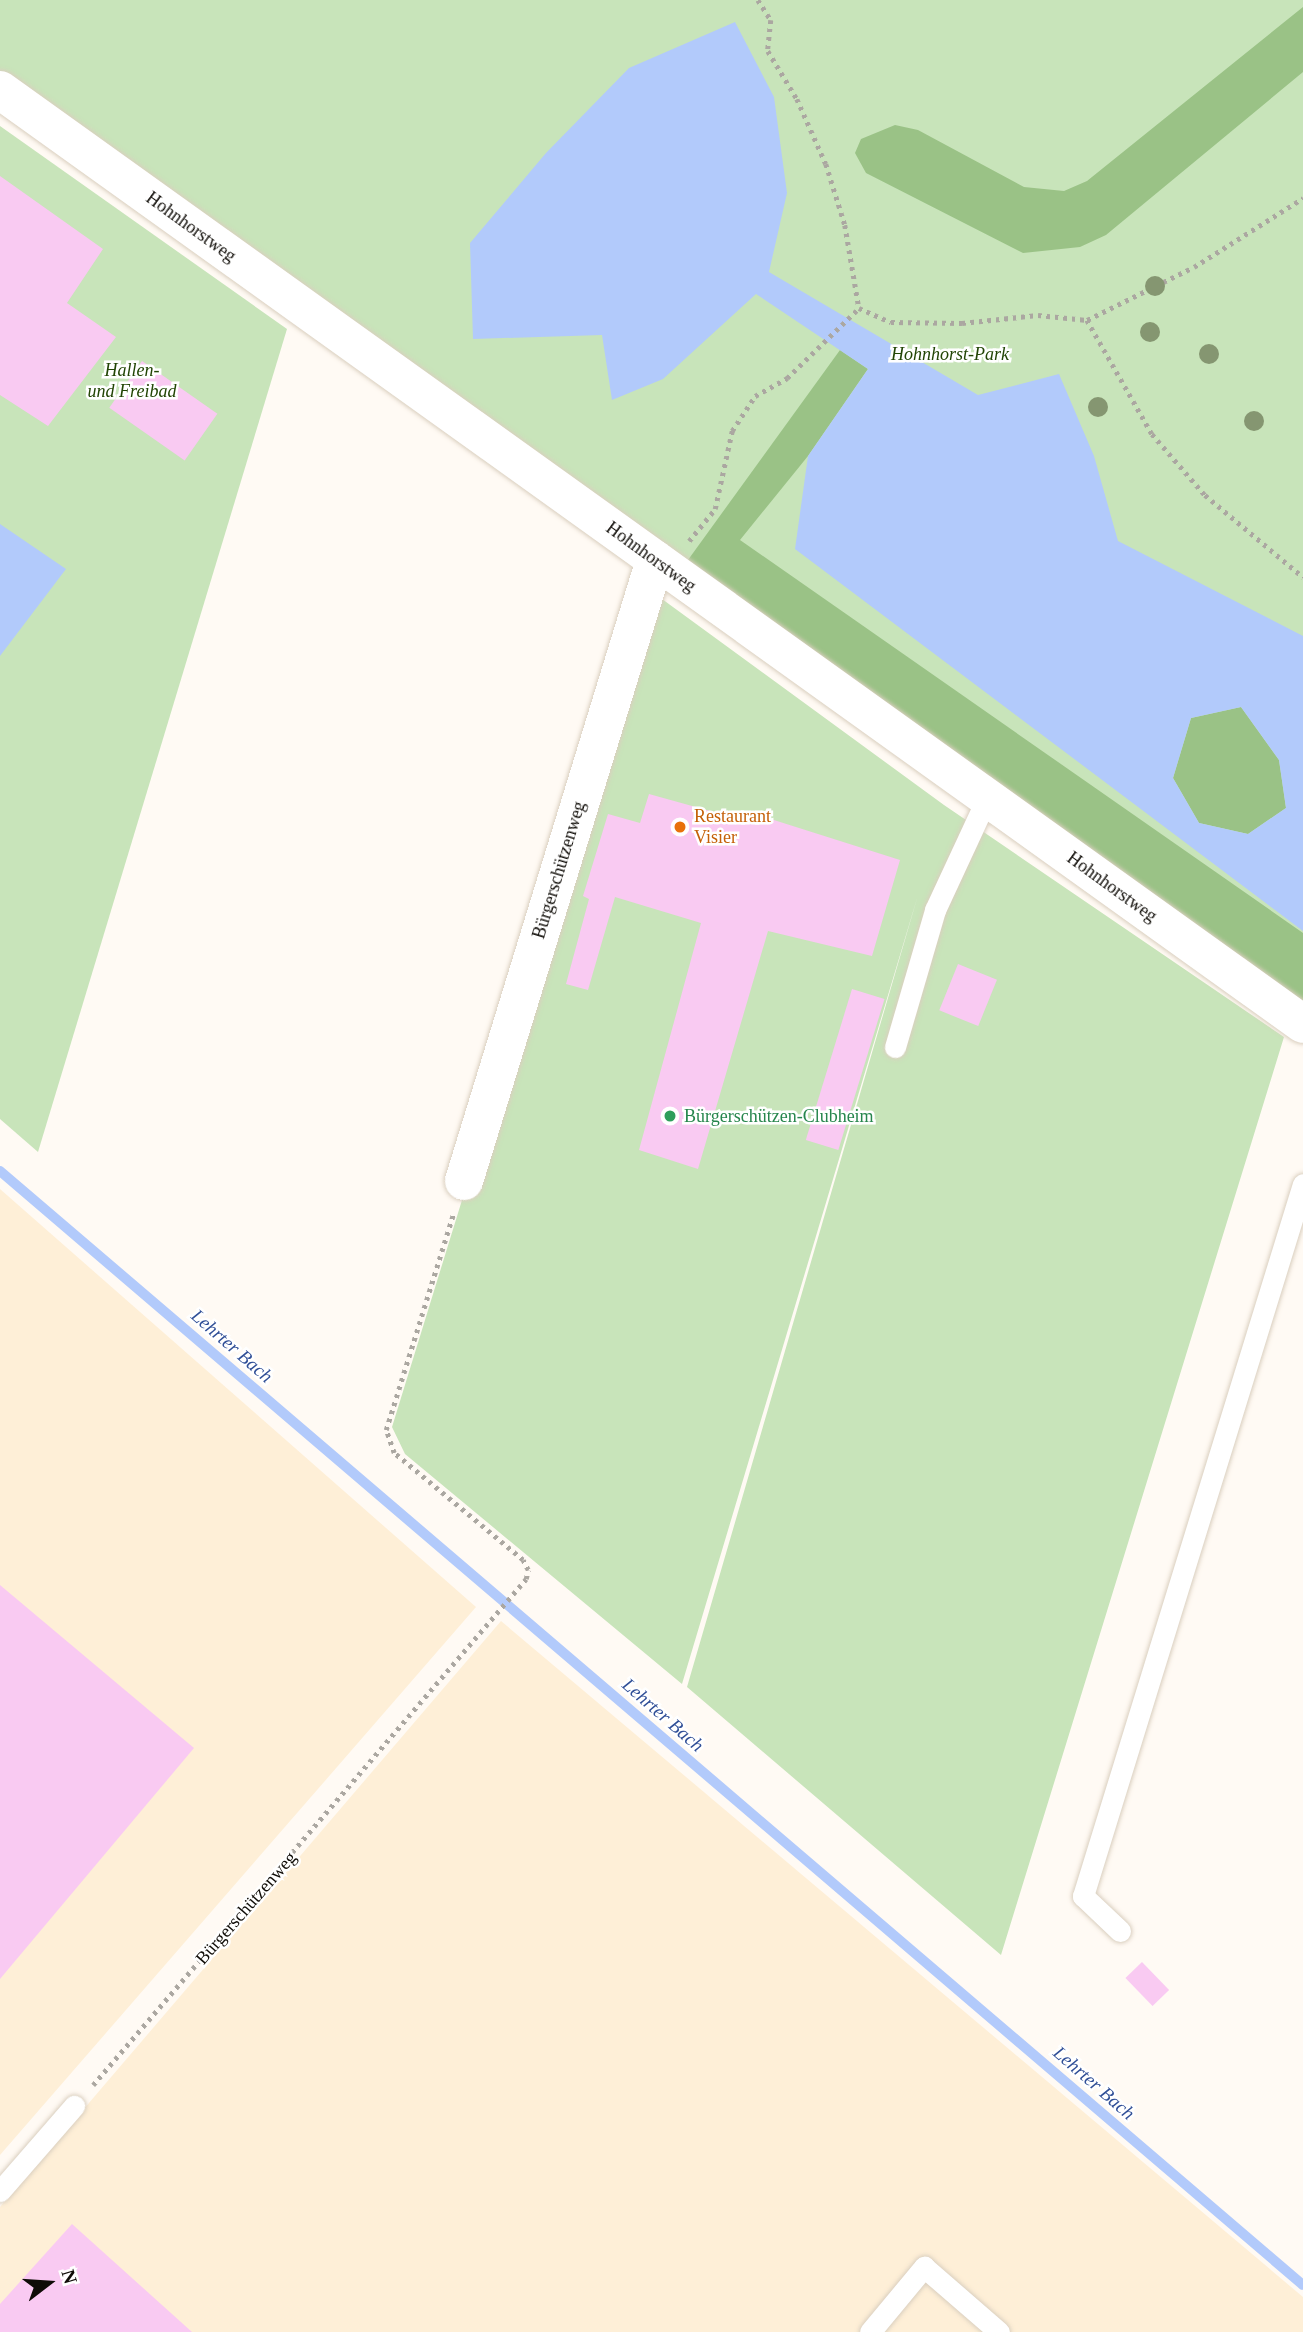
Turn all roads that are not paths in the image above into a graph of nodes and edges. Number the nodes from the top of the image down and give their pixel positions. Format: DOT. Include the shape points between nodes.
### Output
graph roads {
  1 [pos="0,90"];
  2 [pos="661,564"];
  3 [pos="988,798"];
  4 [pos="1303,1024"];
  5 [pos="895,1047"];
  6 [pos="464,1181"];
  7 [pos="1303,1184"];
  8 [pos="1120,1931"];
  9 [pos="75,2106"];
  10 [pos="0,2191"];
  11 [pos="870,2332"];
  12 [pos="999,2332"];
  1 -- 2 [label="street, Hohnhorstweg"];
  2 -- 3 [label="street, Hohnhorstweg"];
  2 -- 6 [label="street, Bürgerschützenweg"];
  3 -- 4 [label="street, Hohnhorstweg"];
  3 -- 5 [label="lane" via="936,910"];
  7 -- 8 [label="lane" via="1083,1896"];
  9 -- 10 [label="lane"];
  11 -- 12 [label="lane" via="924,2267"];
}
